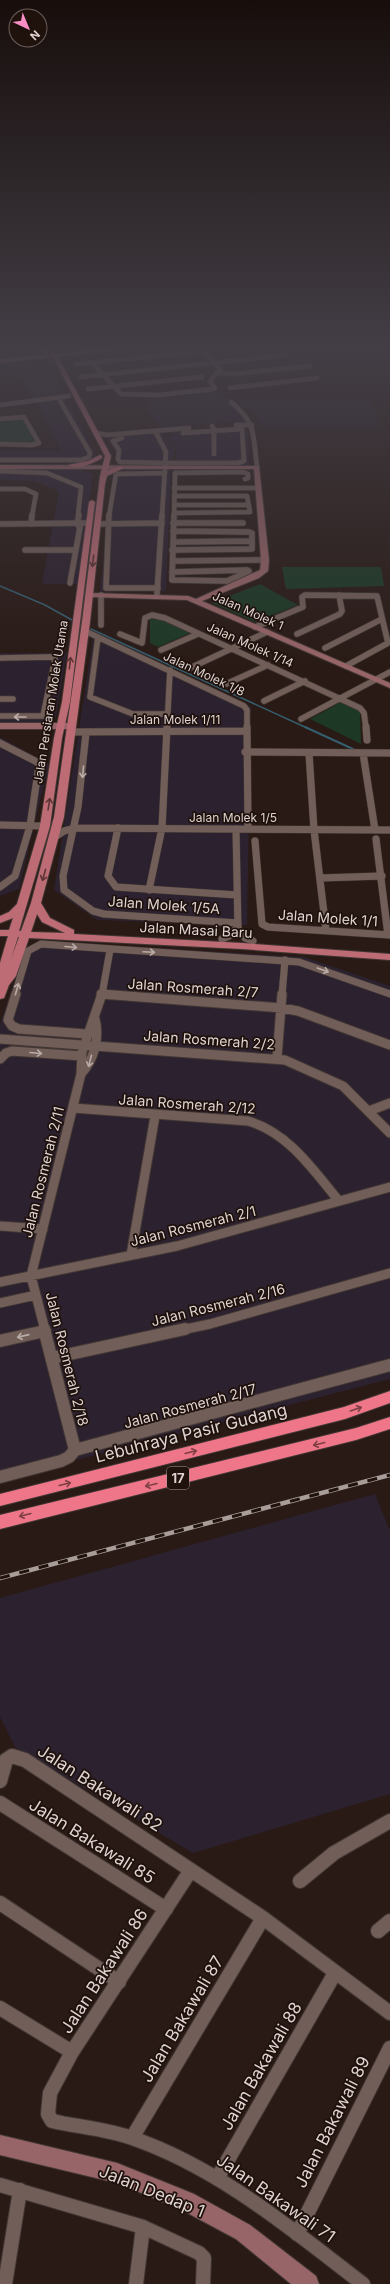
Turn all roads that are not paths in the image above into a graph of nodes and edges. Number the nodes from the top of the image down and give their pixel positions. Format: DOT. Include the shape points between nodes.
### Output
graph roads {
  1 [pos="90,454"];
  2 [pos="100,454"];
  3 [pos="106,454"];
  4 [pos="119,454"];
  5 [pos="166,454"];
  6 [pos="243,454"];
  7 [pos="256,454"];
  8 [pos="0,460"];
  9 [pos="103,464"];
  10 [pos="205,465"];
  11 [pos="0,466"];
  12 [pos="79,467"];
  13 [pos="120,467"];
  14 [pos="165,467"];
  15 [pos="257,467"];
  16 [pos="0,471"];
  17 [pos="101,476"];
  18 [pos="245,479"];
  19 [pos="174,488"];
  20 [pos="257,488"];
  21 [pos="0,489"];
  22 [pos="174,496"];
  23 [pos="174,505"];
  24 [pos="249,505"];
  25 [pos="174,513"];
  26 [pos="98,523"];
  27 [pos="108,523"];
  28 [pos="162,523"];
  29 [pos="173,523"];
  30 [pos="243,523"];
  31 [pos="0,524"];
  32 [pos="31,524"];
  33 [pos="78,524"];
  34 [pos="89,524"];
  35 [pos="173,531"];
  36 [pos="252,541"];
  37 [pos="173,542"];
  38 [pos="25,550"];
  39 [pos="76,550"];
  40 [pos="172,550"];
  41 [pos="265,560"];
  42 [pos="173,561"];
  43 [pos="172,572"];
  44 [pos="70,583"];
  45 [pos="158,592"];
  46 [pos="89,595"];
  47 [pos="101,595"];
  48 [pos="339,595"];
  49 [pos="197,601"];
  50 [pos="382,619"];
  51 [pos="101,625"];
  52 [pos="255,627"];
  53 [pos="85,631"];
  54 [pos="267,632"];
  55 [pos="120,634"];
  56 [pos="198,634"];
  57 [pos="297,634"];
  58 [pos="98,637"];
  59 [pos="232,648"];
  60 [pos="324,648"];
  61 [pos="161,650"];
  62 [pos="0,658"];
  63 [pos="268,665"];
  64 [pos="346,666"];
  65 [pos="188,668"];
  66 [pos="170,670"];
  67 [pos="390,672"];
  68 [pos="376,680"];
  69 [pos="305,681"];
  70 [pos="226,684"];
  71 [pos="390,686"];
  72 [pos="341,698"];
  73 [pos="0,699"];
  74 [pos="13,699"];
  75 [pos="264,701"];
  76 [pos="166,714"];
  77 [pos="0,716"];
  78 [pos="301,719"];
  79 [pos="0,726"];
  80 [pos="60,729"];
  81 [pos="71,729"];
  82 [pos="166,730"];
  83 [pos="0,731"];
  84 [pos="106,731"];
  85 [pos="245,731"];
  86 [pos="86,733"];
  87 [pos="366,740"];
  88 [pos="0,743"];
  89 [pos="245,752"];
  90 [pos="309,753"];
  91 [pos="364,753"];
  92 [pos="390,753"];
  93 [pos="59,817"];
  94 [pos="0,825"];
  95 [pos="30,826"];
  96 [pos="45,826"];
  97 [pos="75,828"];
  98 [pos="118,828"];
  99 [pos="162,828"];
  100 [pos="236,829"];
  101 [pos="248,829"];
  102 [pos="314,830"];
  103 [pos="375,830"];
  104 [pos="390,830"];
  105 [pos="55,837"];
  106 [pos="376,839"];
  107 [pos="255,841"];
  108 [pos="382,876"];
  109 [pos="320,878"];
  110 [pos="0,887"];
  111 [pos="149,890"];
  112 [pos="237,895"];
  113 [pos="24,903"];
  114 [pos="36,903"];
  115 [pos="0,920"];
  116 [pos="238,925"];
  117 [pos="0,928"];
  118 [pos="326,930"];
  119 [pos="20,932"];
  120 [pos="70,932"];
  121 [pos="0,933"];
  122 [pos="389,935"];
  123 [pos="52,936"];
  124 [pos="0,938"];
  125 [pos="222,939"];
  126 [pos="253,941"];
  127 [pos="14,950"];
  128 [pos="110,950"];
  129 [pos="390,950"];
  130 [pos="329,952"];
  131 [pos="390,957"];
  132 [pos="286,960"];
  133 [pos="390,964"];
  134 [pos="101,994"];
  135 [pos="390,994"];
  136 [pos="0,996"];
  137 [pos="282,1008"];
  138 [pos="95,1019"];
  139 [pos="87,1034"];
  140 [pos="0,1039"];
  141 [pos="90,1045"];
  142 [pos="390,1045"];
  143 [pos="82,1056"];
  144 [pos="276,1058"];
  145 [pos="0,1059"];
  146 [pos="82,1074"];
  147 [pos="390,1103"];
  148 [pos="73,1108"];
  149 [pos="369,1111"];
  150 [pos="155,1116"];
  151 [pos="390,1133"];
  152 [pos="390,1187"];
  153 [pos="339,1201"];
  154 [pos="0,1226"];
  155 [pos="43,1229"];
  156 [pos="131,1255"];
  157 [pos="390,1274"];
  158 [pos="31,1276"];
  159 [pos="0,1282"];
  160 [pos="36,1295"];
  161 [pos="0,1303"];
  162 [pos="45,1331"];
  163 [pos="0,1341"];
  164 [pos="52,1358"];
  165 [pos="390,1365"];
  166 [pos="390,1397"];
  167 [pos="390,1423"];
  168 [pos="75,1450"];
  169 [pos="0,1477"];
  170 [pos="0,1500"];
  171 [pos="0,1522"];
  172 [pos="0,1781"];
  173 [pos="0,1803"];
  174 [pos="390,1821"];
  175 [pos="191,1870"];
  176 [pos="300,1881"];
  177 [pos="0,1902"];
  178 [pos="166,1909"];
  179 [pos="263,1918"];
  180 [pos="390,1921"];
  181 [pos="378,1930"];
  182 [pos="335,1973"];
  183 [pos="119,1982"];
  184 [pos="0,2008"];
  185 [pos="390,2013"];
  186 [pos="390,2048"];
  187 [pos="72,2052"];
  188 [pos="50,2093"];
  189 [pos="132,2138"];
  190 [pos="0,2144"];
  191 [pos="218,2177"];
  192 [pos="0,2185"];
  193 [pos="20,2190"];
  194 [pos="143,2227"];
  195 [pos="297,2234"];
  196 [pos="5,2284"];
  197 [pos="136,2284"];
  198 [pos="203,2284"];
  199 [pos="308,2284"];
  200 [pos="363,2284"];
  1 -- 8 [label="street" via="89,457 81,460"];
  2 -- 9 [label="main road"];
  3 -- 9 [label="main road"];
  4 -- 14 [label="street" via="120,462"];
  5 -- 14 [label="street"];
  6 -- 7 [label="street"];
  6 -- 10 [label="street" via="244,461 240,463"];
  7 -- 15 [label="street"];
  9 -- 11 [label="street"];
  9 -- 12 [label="street"];
  9 -- 13 [label="street"];
  9 -- 17 [label="main road"];
  10 -- 14 [label="street"];
  10 -- 15 [label="street"];
  11 -- 12 [label="street"];
  12 -- 17 [label="main road" via="90,469"];
  13 -- 14 [label="street"];
  13 -- 17 [label="main road"];
  14 -- 27 [label="street" via="116,473"];
  14 -- 28 [label="street"];
  15 -- 20 [label="street"];
  16 -- 33 [label="street" via="42,472 81,487"];
  17 -- 26 [label="main road, Jalan Persiaran Molek Utama"];
  17 -- 34 [label="main road, Jalan Persiaran Molek Utama"];
  18 -- 19 [label="street" via="248,478 248,474 243,472 175,473"];
  19 -- 20 [label="street"];
  19 -- 22 [label="street"];
  20 -- 41 [label="street"];
  21 -- 32 [label="street" via="25,489 36,494"];
  22 -- 23 [label="street"];
  22 -- 24 [label="street" via="247,496"];
  23 -- 24 [label="street"];
  23 -- 25 [label="street"];
  24 -- 25 [label="street" via="248,513"];
  25 -- 29 [label="street"];
  26 -- 27 [label="main road"];
  26 -- 34 [label="main road"];
  26 -- 46 [label="main road, Jalan Persiaran Molek Utama, one-way"];
  27 -- 28 [label="street"];
  27 -- 45 [label="street" via="105,587"];
  28 -- 45 [label="street"];
  29 -- 30 [label="street"];
  29 -- 35 [label="street"];
  31 -- 32 [label="street"];
  32 -- 33 [label="street"];
  33 -- 34 [label="main road"];
  33 -- 39 [label="street" via="80,527"];
  80 -- 34 [label="main road, Jalan Persiaran Molek Utama, one-way" via="66,702"];
  35 -- 36 [label="street" via="249,532 252,533"];
  35 -- 37 [label="street"];
  36 -- 37 [label="street"];
  36 -- 40 [label="street" via="250,551"];
  37 -- 40 [label="street"];
  38 -- 39 [label="street"];
  39 -- 44 [label="street"];
  40 -- 42 [label="street"];
  41 -- 42 [label="street"];
  41 -- 49 [label="street" via="261,573"];
  42 -- 43 [label="street"];
  43 -- 43 [label="street" via="249,571 226,581 175,581 172,580"];
  45 -- 47 [label="street, Jalan Molek 1"];
  45 -- 49 [label="street, Jalan Molek 1"];
  46 -- 47 [label="street, Jalan Molek 1"];
  46 -- 53 [label="main road, Jalan Persiaran Molek Utama"];
  47 -- 51 [label="street"];
  48 -- 50 [label="street" via="378,596"];
  48 -- 52 [label="street" via="305,595 302,597 303,607"];
  48 -- 57 [label="street" via="342,611 340,614"];
  49 -- 52 [label="street, Jalan Molek 1"];
  50 -- 60 [label="street"];
  50 -- 64 [label="street" via="387,645"];
  52 -- 54 [label="street, Jalan Molek 1"];
  53 -- 58 [label="street, Jalan Molek 1/8"];
  53 -- 81 [label="main road, Jalan Persiaran Molek Utama"];
  54 -- 59 [label="street"];
  54 -- 64 [label="street, Jalan Molek 1"];
  55 -- 56 [label="street, Jalan Molek 1/14" via="142,643 145,618 155,616 165,618"];
  56 -- 59 [label="street, Jalan Molek 1/14"];
  56 -- 61 [label="street"];
  58 -- 66 [label="street, Jalan Molek 1/8"];
  58 -- 76 [label="street" via="90,697 133,714"];
  59 -- 63 [label="street, Jalan Molek 1/14"];
  59 -- 65 [label="street"];
  62 -- 77 [label="street, one-way" via="55,659 43,716"];
  63 -- 69 [label="street, Jalan Molek 1/14"];
  63 -- 70 [label="street"];
  64 -- 68 [label="street, Jalan Molek 1"];
  66 -- 76 [label="street"];
  66 -- 85 [label="street, Jalan Molek 1/8" via="244,706 247,710"];
  67 -- 68 [label="street"];
  68 -- 71 [label="street, Jalan Molek 1"];
  68 -- 72 [label="street"];
  69 -- 72 [label="street, Jalan Molek 1/14"];
  69 -- 75 [label="street"];
  72 -- 78 [label="street"];
  72 -- 87 [label="street, Jalan Molek 1/14" via="362,710"];
  73 -- 74 [label="street"];
  76 -- 82 [label="street"];
  79 -- 80 [label="street"];
  80 -- 81 [label="street"];
  80 -- 83 [label="street"];
  96 -- 80 [label="main road, Jalan Persiaran Molek Utama, one-way"];
  81 -- 84 [label="street, Jalan Molek 1/11"];
  81 -- 86 [label="street, Jalan Molek 1/11"];
  81 -- 93 [label="main road, Jalan Persiaran Molek Utama"];
  82 -- 84 [label="street, Jalan Molek 1/11"];
  82 -- 85 [label="street, Jalan Molek 1/11"];
  82 -- 99 [label="street"];
  84 -- 86 [label="street, Jalan Molek 1/11"];
  85 -- 89 [label="street, Jalan Molek 1/8"];
  86 -- 97 [label="street, one-way"];
  88 -- 95 [label="street" via="38,764"];
  89 -- 90 [label="street"];
  89 -- 101 [label="street, Jalan Molek 1/8"];
  90 -- 91 [label="street"];
  90 -- 102 [label="street"];
  91 -- 92 [label="street"];
  91 -- 103 [label="street"];
  93 -- 97 [label="street" via="64,823"];
  93 -- 105 [label="main road, Jalan Persiaran Molek Utama"];
  94 -- 95 [label="street"];
  95 -- 96 [label="street"];
  95 -- 110 [label="street" via="15,876"];
  96 -- 113 [label="main road, Jalan Persiaran Molek Utama"];
  97 -- 98 [label="street, Jalan Molek 1/5"];
  97 -- 105 [label="street, Jalan Molek 1/5"];
  97 -- 116 [label="street, Jalan Molek 1/5A" via="62,887 66,893 93,911 116,916"];
  98 -- 99 [label="street, Jalan Molek 1/5"];
  98 -- 111 [label="street" via="108,870 111,884 116,887"];
  99 -- 100 [label="street, Jalan Molek 1/5"];
  99 -- 111 [label="street"];
  100 -- 101 [label="street, Jalan Molek 1/5"];
  100 -- 112 [label="street"];
  101 -- 102 [label="street, Jalan Molek 1/5"];
  102 -- 103 [label="street, Jalan Molek 1/5"];
  102 -- 109 [label="street"];
  103 -- 104 [label="street, Jalan Molek 1/5"];
  105 -- 114 [label="main road, Jalan Persiaran Molek Utama, one-way"];
  106 -- 108 [label="street"];
  107 -- 118 [label="street, Jalan Molek 1/1" via="262,924"];
  108 -- 109 [label="street"];
  108 -- 122 [label="street"];
  109 -- 118 [label="street"];
  111 -- 112 [label="street"];
  112 -- 116 [label="street"];
  113 -- 115 [label="main road" via="13,914"];
  113 -- 119 [label="main road, Jalan Persiaran Molek Utama"];
  114 -- 119 [label="main road, Jalan Persiaran Molek Utama"];
  114 -- 120 [label="main road" via="46,920"];
  116 -- 125 [label="street" via="229,936"];
  116 -- 126 [label="street" via="241,934"];
  117 -- 119 [label="main road, Jalan Masai Baru"];
  118 -- 122 [label="street, Jalan Molek 1/1"];
  119 -- 120 [label="main road, Jalan Masai Baru"];
  119 -- 121 [label="main road, Jalan Masai Baru"];
  119 -- 123 [label="main road, Jalan Masai Baru"];
  119 -- 127 [label="main road"];
  120 -- 125 [label="main road, Jalan Masai Baru"];
  123 -- 127 [label="main road" via="31,940"];
  123 -- 130 [label="main road, Jalan Masai Baru"];
  124 -- 127 [label="main road"];
  125 -- 126 [label="main road, Jalan Masai Baru"];
  126 -- 129 [label="main road, Jalan Masai Baru"];
  127 -- 136 [label="main road" via="11,976 4,984"];
  128 -- 132 [label="street, one-way"];
  128 -- 134 [label="street"];
  139 -- 128 [label="street, one-way" via="20,1029 12,1026 8,1020 28,951 33,946 42,944"];
  130 -- 131 [label="main road, Jalan Masai Baru"];
  130 -- 133 [label="main road"];
  132 -- 135 [label="street, one-way" via="299,962"];
  132 -- 137 [label="street"];
  134 -- 137 [label="street, Jalan Rosmerah 2/7"];
  134 -- 138 [label="street"];
  137 -- 142 [label="street, Jalan Rosmerah 2/7"];
  137 -- 144 [label="street"];
  138 -- 139 [label="street"];
  138 -- 141 [label="street" via="98,1028"];
  139 -- 141 [label="street"];
  140 -- 141 [label="street, Jalan Rosmerah 2/2"];
  141 -- 143 [label="street, Jalan Rosmerah 2/11"];
  141 -- 144 [label="street, Jalan Rosmerah 2/2"];
  141 -- 146 [label="street, Jalan Rosmerah 2/11, one-way" via="88,1068"];
  145 -- 143 [label="street, one-way" via="12,1051"];
  143 -- 146 [label="street, Jalan Rosmerah 2/11"];
  144 -- 149 [label="street, Jalan Rosmerah 2/2" via="295,1063 343,1086"];
  146 -- 148 [label="street, Jalan Rosmerah 2/11"];
  147 -- 149 [label="street"];
  148 -- 150 [label="street, Jalan Rosmerah 2/12"];
  148 -- 155 [label="street, Jalan Rosmerah 2/11"];
  149 -- 151 [label="street, Jalan Rosmerah 2/2"];
  150 -- 153 [label="street, Jalan Rosmerah 2/12" via="248,1121 264,1125 285,1141"];
  150 -- 156 [label="street"];
  152 -- 153 [label="street, Jalan Rosmerah 2/1"];
  153 -- 156 [label="street, Jalan Rosmerah 2/1" via="268,1222"];
  154 -- 155 [label="street"];
  155 -- 158 [label="street, Jalan Rosmerah 2/11"];
  156 -- 158 [label="street, Jalan Rosmerah 2/1"];
  157 -- 164 [label="street, Jalan Rosmerah 2/16" via="210,1324"];
  158 -- 159 [label="street, Jalan Rosmerah 2/1"];
  158 -- 160 [label="street, Jalan Rosmerah 2/18"];
  160 -- 161 [label="street"];
  160 -- 162 [label="street, Jalan Rosmerah 2/18"];
  162 -- 163 [label="street, one-way"];
  162 -- 164 [label="street, Jalan Rosmerah 2/18"];
  164 -- 168 [label="street, Jalan Rosmerah 2/18"];
  165 -- 168 [label="street, Jalan Rosmerah 2/17"];
  170 -- 166 [label="highway, Lebuhraya Pasir Gudang / 17, one-way" via="345,1413"];
  167 -- 171 [label="highway, 17, one-way" via="356,1434"];
  168 -- 169 [label="street, Jalan Rosmerah 2/17" via="61,1461"];
  172 -- 175 [label="street, Jalan Bakawali 82" via="6,1760 17,1756"];
  173 -- 178 [label="street, Jalan Bakawali 85"];
  174 -- 176 [label="street" via="334,1852"];
  175 -- 178 [label="street, Jalan Bakawali 86"];
  175 -- 179 [label="street"];
  177 -- 183 [label="street"];
  178 -- 183 [label="street, Jalan Bakawali 86"];
  179 -- 182 [label="street"];
  179 -- 189 [label="street, Jalan Bakawali 87"];
  180 -- 181 [label="street"];
  182 -- 185 [label="street"];
  182 -- 191 [label="street, Jalan Bakawali 88"];
  183 -- 187 [label="street, Jalan Bakawali 86"];
  184 -- 187 [label="street"];
  186 -- 195 [label="street, Jalan Bakawali 89"];
  187 -- 188 [label="street, Jalan Bakawali 86"];
  188 -- 189 [label="street, Jalan Bakawali 71" via="48,2114 52,2121"];
  189 -- 191 [label="street, Jalan Bakawali 71"];
  190 -- 199 [label="street, Jalan Dedap 1" via="117,2173 187,2201 243,2232"];
  191 -- 195 [label="street, Jalan Bakawali 71"];
  192 -- 193 [label="street"];
  193 -- 194 [label="street"];
  193 -- 196 [label="street"];
  194 -- 197 [label="street"];
  194 -- 198 [label="street" via="204,2258"];
  195 -- 200 [label="street, Jalan Bakawali 71"];
}
